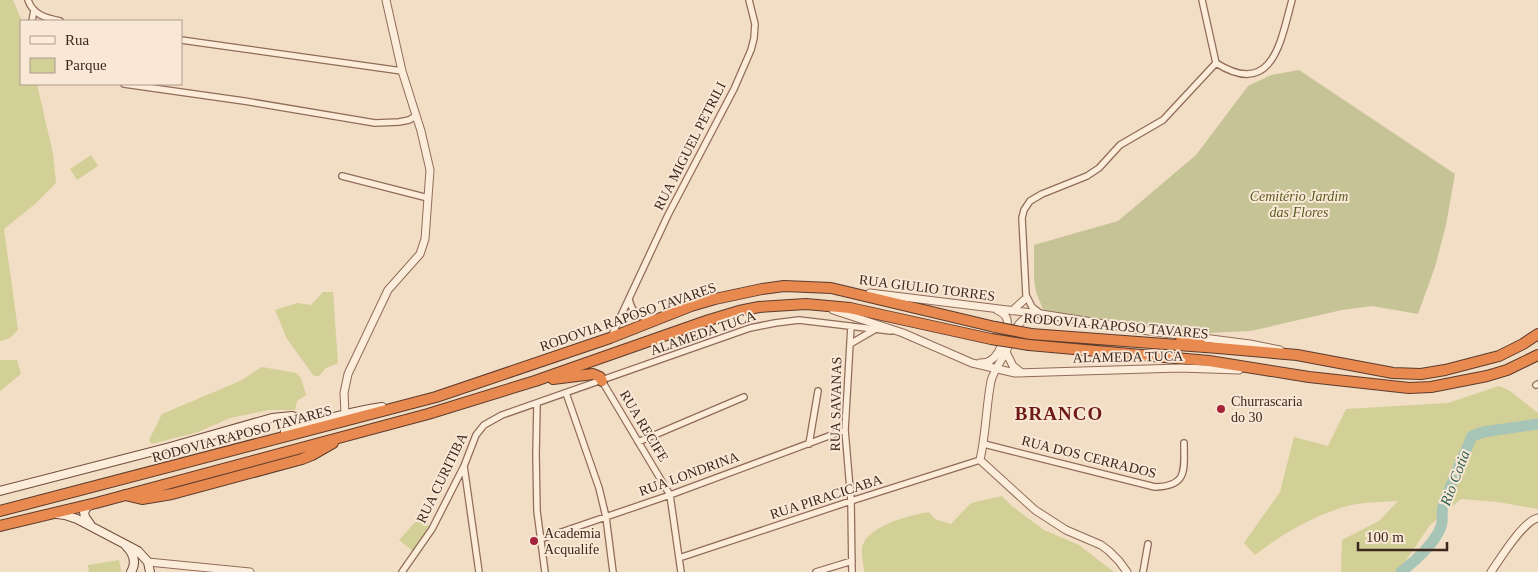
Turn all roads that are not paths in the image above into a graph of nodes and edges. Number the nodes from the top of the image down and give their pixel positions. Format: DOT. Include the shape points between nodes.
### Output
graph roads {
  1 [pos="28,0"];
  2 [pos="386,0"];
  3 [pos="749,0"];
  4 [pos="1202,0"];
  5 [pos="1292,0"];
  6 [pos="34,10"];
  7 [pos="32,20"];
  8 [pos="56,20"];
  9 [pos="182,40"];
  10 [pos="1216,63"];
  11 [pos="402,71"];
  12 [pos="131,85"];
  13 [pos="416,116"];
  14 [pos="342,176"];
  15 [pos="428,198"];
  16 [pos="831,288"];
  17 [pos="1025,297"];
  18 [pos="629,299"];
  19 [pos="806,304"];
  20 [pos="993,309"];
  21 [pos="1012,311"];
  22 [pos="1020,312"];
  23 [pos="1037,314"];
  24 [pos="666,317"];
  25 [pos="851,326"];
  26 [pos="1016,326"];
  27 [pos="876,330"];
  28 [pos="903,333"];
  29 [pos="1538,334"];
  30 [pos="1180,335"];
  31 [pos="610,338"];
  32 [pos="850,344"];
  33 [pos="1210,347"];
  34 [pos="1006,352"];
  35 [pos="1538,354"];
  36 [pos="1297,355"];
  37 [pos="1538,359"];
  38 [pos="972,363"];
  39 [pos="984,366"];
  40 [pos="998,370"];
  41 [pos="1262,370"];
  42 [pos="1508,370"];
  43 [pos="1023,373"];
  44 [pos="992,380"];
  45 [pos="534,381"];
  46 [pos="602,381"];
  47 [pos="818,391"];
  48 [pos="566,393"];
  49 [pos="744,396"];
  50 [pos="436,397"];
  51 [pos="537,404"];
  52 [pos="345,413"];
  53 [pos="311,423"];
  54 [pos="845,430"];
  55 [pos="638,442"];
  56 [pos="1184,443"];
  57 [pos="809,444"];
  58 [pos="984,444"];
  59 [pos="237,449"];
  60 [pos="980,460"];
  61 [pos="464,466"];
  62 [pos="0,491"];
  63 [pos="670,495"];
  64 [pos="850,501"];
  65 [pos="96,503"];
  66 [pos="0,511"];
  67 [pos="43,515"];
  68 [pos="606,517"];
  69 [pos="1538,518"];
  70 [pos="0,526"];
  71 [pos="92,526"];
  72 [pos="541,539"];
  73 [pos="122,543"];
  74 [pos="1148,544"];
  75 [pos="679,558"];
  76 [pos="852,561"];
  77 [pos="148,562"];
  78 [pos="162,564"];
  79 [pos="133,571"];
  80 [pos="151,572"];
  81 [pos="250,572"];
  82 [pos="402,572"];
  83 [pos="479,572"];
  84 [pos="545,572"];
  85 [pos="613,572"];
  86 [pos="682,572"];
  87 [pos="816,572"];
  88 [pos="852,572"];
  89 [pos="1127,572"];
  90 [pos="1142,572"];
  91 [pos="1491,572"];
  1 -- 6 [label="street"];
  2 -- 11 [label="street"];
  3 -- 18 [label="street, RUA MIGUEL PETRILI" via="755,24 751,50"];
  4 -- 10 [label="street"];
  5 -- 10 [label="street" via="1272,62 1259,72 1246,74"];
  6 -- 7 [label="street"];
  6 -- 8 [label="street" via="41,16"];
  9 -- 11 [label="street"];
  10 -- 17 [label="street" via="1163,120 1120,146 1099,168 1030,201 1022,218"];
  11 -- 13 [label="street"];
  12 -- 13 [label="street" via="375,123 399,122"];
  13 -- 15 [label="street" via="430,170"];
  14 -- 15 [label="street"];
  15 -- 52 [label="street" via="422,249 388,290 348,374 344,384"];
  16 -- 20 [label="street, RUA GIULIO TORRES"];
  16 -- 24 [label="highway, RODOVIA RAPOSO TAVARES" via="762,288 691,306"];
  16 -- 33 [label="highway, RODOVIA RAPOSO TAVARES, bridge" via="1031,334"];
  17 -- 21 [label="street"];
  17 -- 22 [label="street"];
  17 -- 23 [label="street"];
  18 -- 24 [label="street" via="631,309 640,316 647,319"];
  18 -- 31 [label="street, RUA MIGUEL PETRILI"];
  19 -- 28 [label="street, ALAMEDA TUCA"];
  19 -- 41 [label="highway, RODOVIA RAPOSO TAVARES, bridge" via="850,308 1029,345 1200,360"];
  19 -- 45 [label="highway, RODOVIA RAPOSO TAVARES" via="739,311"];
  20 -- 21 [label="street, RUA GIULIO TORRES"];
  20 -- 38 [label="street" via="1003,313 1008,321 999,351 991,361"];
  21 -- 22 [label="street, RUA GIULIO TORRES"];
  22 -- 23 [label="street, RUA GIULIO TORRES"];
  22 -- 26 [label="street"];
  23 -- 26 [label="street" via="1027,316"];
  23 -- 30 [label="street, RUA GIULIO TORRES"];
  24 -- 31 [label="highway, RODOVIA RAPOSO TAVARES"];
  25 -- 27 [label="street, ALAMEDA TUCA"];
  25 -- 32 [label="street, RUA SAVANAS"];
  25 -- 46 [label="street, ALAMEDA TUCA" via="799,320 758,326"];
  26 -- 34 [label="street"];
  27 -- 28 [label="street, ALAMEDA TUCA"];
  27 -- 32 [label="street"];
  28 -- 38 [label="street, ALAMEDA TUCA"];
  29 -- 36 [label="highway, RODOVIA RAPOSO TAVARES" via="1499,356 1421,374 1393,373"];
  30 -- 33 [label="highway"];
  30 -- 36 [label="street, RUA GIULIO TORRES" via="1262,346"];
  31 -- 50 [label="highway, RODOVIA RAPOSO TAVARES"];
  32 -- 54 [label="street, RUA SAVANAS"];
  33 -- 36 [label="highway, RODOVIA RAPOSO TAVARES"];
  34 -- 40 [label="street"];
  34 -- 43 [label="street" via="1013,366"];
  35 -- 42 [label="highway, RODOVIA RAPOSO TAVARES"];
  37 -- 42 [label="highway"];
  38 -- 39 [label="street, ALAMEDA TUCA"];
  39 -- 40 [label="street, ALAMEDA TUCA"];
  39 -- 44 [label="street"];
  40 -- 43 [label="street, ALAMEDA TUCA"];
  40 -- 44 [label="street"];
  41 -- 42 [label="highway, RODOVIA RAPOSO TAVARES" via="1409,388 1431,387"];
  41 -- 43 [label="street, ALAMEDA TUCA" via="1180,368"];
  44 -- 58 [label="street"];
  45 -- 46 [label="highway" via="593,374"];
  45 -- 65 [label="highway, RODOVIA RAPOSO TAVARES" via="342,438"];
  46 -- 48 [label="street, RUA CURITIBA"];
  46 -- 55 [label="street, RUA RECIFE"];
  47 -- 57 [label="street"];
  48 -- 51 [label="street, RUA CURITIBA"];
  48 -- 68 [label="street"];
  49 -- 55 [label="street"];
  50 -- 52 [label="main road"];
  50 -- 59 [label="highway, RODOVIA RAPOSO TAVARES"];
  51 -- 61 [label="street, RUA CURITIBA" via="502,415 484,425 476,435"];
  51 -- 72 [label="street" via="537,511"];
  52 -- 53 [label="main road"];
  53 -- 59 [label="main road"];
  53 -- 62 [label="main road" via="292,416 272,418"];
  54 -- 57 [label="street, RUA LONDRINA"];
  54 -- 64 [label="street, RUA SAVANAS"];
  55 -- 63 [label="street, RUA RECIFE"];
  56 -- 58 [label="street, RUA DOS CERRADOS" via="1182,476 1166,487 1155,487"];
  57 -- 63 [label="street, RUA LONDRINA"];
  58 -- 60 [label="street"];
  59 -- 66 [label="highway, RODOVIA RAPOSO TAVARES"];
  60 -- 64 [label="street, RUA PIRACICABA"];
  60 -- 89 [label="street" via="1035,510 1066,530 1101,545"];
  61 -- 82 [label="street, RUA CURITIBA" via="432,529"];
  61 -- 83 [label="street"];
  63 -- 68 [label="street, RUA LONDRINA"];
  63 -- 75 [label="street, RUA RECIFE"];
  64 -- 75 [label="street, RUA PIRACICABA"];
  64 -- 76 [label="street, RUA SAVANAS"];
  65 -- 67 [label="highway, RODOVIA RAPOSO TAVARES"];
  65 -- 71 [label="main road" via="84,512"];
  67 -- 70 [label="highway, RODOVIA RAPOSO TAVARES"];
  67 -- 71 [label="main road" via="65,515"];
  68 -- 72 [label="street, RUA LONDRINA"];
  68 -- 85 [label="street"];
  69 -- 91 [label="street" via="1524,527"];
  71 -- 73 [label="main road"];
  72 -- 84 [label="street"];
  73 -- 77 [label="main road" via="138,551"];
  73 -- 79 [label="main road" via="134,558"];
  74 -- 90 [label="street"];
  75 -- 86 [label="street, RUA RECIFE"];
  76 -- 87 [label="street"];
  76 -- 88 [label="street, RUA SAVANAS"];
  77 -- 78 [label="street"];
  77 -- 79 [label="main road"];
  77 -- 80 [label="main road"];
  78 -- 80 [label="street"];
  78 -- 81 [label="street"];
}
